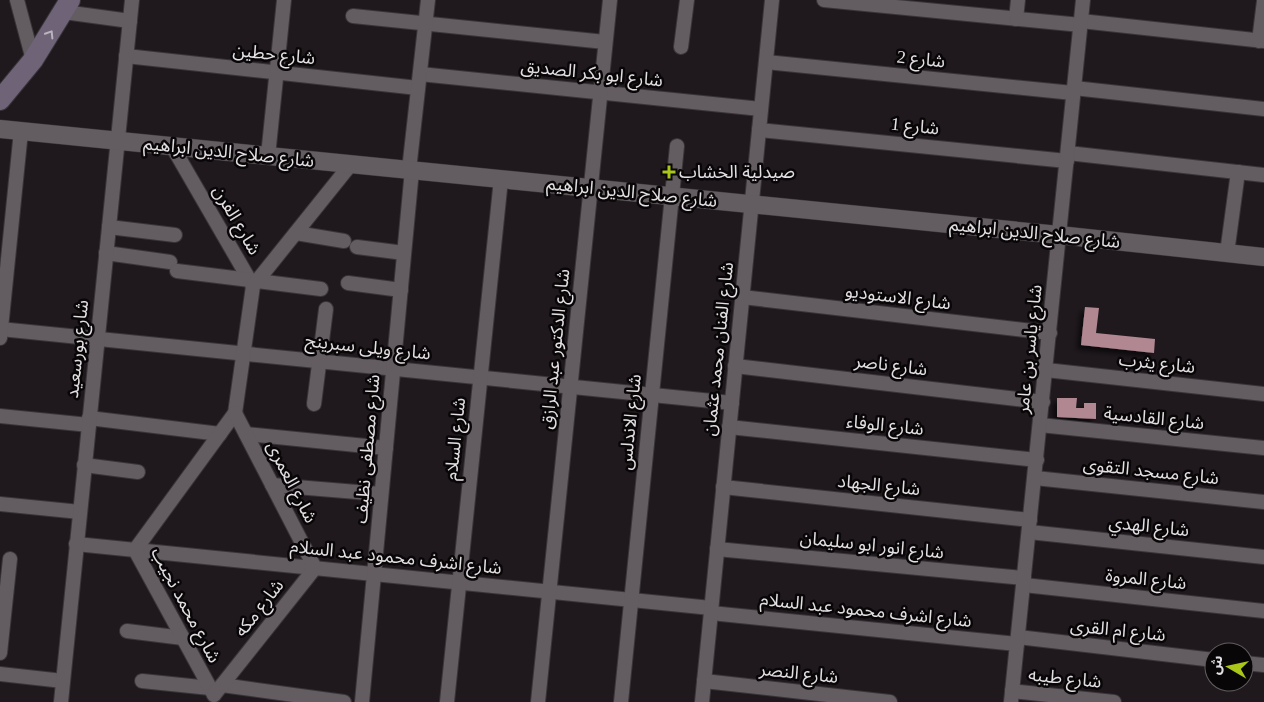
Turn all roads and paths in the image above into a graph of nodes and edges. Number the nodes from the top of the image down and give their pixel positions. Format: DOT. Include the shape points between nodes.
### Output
graph roads {
  1 [pos="17,0"];
  2 [pos="132,0"];
  3 [pos="284,0"];
  4 [pos="428,0"];
  5 [pos="610,0"];
  6 [pos="687,0"];
  7 [pos="772,0"];
  8 [pos="824,0"];
  9 [pos="1018,0"];
  10 [pos="1083,0"];
  11 [pos="1264,1"];
  12 [pos="928,5"];
  13 [pos="67,6"];
  14 [pos="353,16"];
  15 [pos="1016,18"];
  16 [pos="130,21"];
  17 [pos="425,23"];
  18 [pos="1081,23"];
  19 [pos="1261,41"];
  20 [pos="606,42"];
  21 [pos="681,47"];
  22 [pos="126,56"];
  23 [pos="33,60"];
  24 [pos="766,62"];
  25 [pos="277,73"];
  26 [pos="420,74"];
  27 [pos="418,88"];
  28 [pos="1074,91"];
  29 [pos="600,93"];
  30 [pos="0,100"];
  31 [pos="761,109"];
  32 [pos="1264,109"];
  33 [pos="0,129"];
  34 [pos="759,130"];
  35 [pos="21,131"];
  36 [pos="117,141"];
  37 [pos="172,146"];
  38 [pos="677,146"];
  39 [pos="268,156"];
  40 [pos="1067,157"];
  41 [pos="351,164"];
  42 [pos="410,170"];
  43 [pos="1238,172"];
  44 [pos="1264,175"];
  45 [pos="501,179"];
  46 [pos="591,188"];
  47 [pos="672,196"];
  48 [pos="752,204"];
  49 [pos="109,226"];
  50 [pos="296,233"];
  51 [pos="175,235"];
  52 [pos="1060,235"];
  53 [pos="344,241"];
  54 [pos="357,247"];
  55 [pos="404,253"];
  56 [pos="1227,253"];
  57 [pos="106,254"];
  58 [pos="1264,257"];
  59 [pos="253,282"];
  60 [pos="348,283"];
  61 [pos="321,289"];
  62 [pos="400,290"];
  63 [pos="742,298"];
  64 [pos="326,309"];
  65 [pos="0,332"];
  66 [pos="1050,333"];
  67 [pos="97,339"];
  68 [pos="244,354"];
  69 [pos="319,361"];
  70 [pos="735,366"];
  71 [pos="393,369"];
  72 [pos="1046,370"];
  73 [pos="480,378"];
  74 [pos="570,386"];
  75 [pos="1264,394"];
  76 [pos="652,395"];
  77 [pos="732,402"];
  78 [pos="1043,402"];
  79 [pos="314,404"];
  80 [pos="235,413"];
  81 [pos="0,416"];
  82 [pos="89,422"];
  83 [pos="1040,425"];
  84 [pos="729,427"];
  85 [pos="220,434"];
  86 [pos="246,434"];
  87 [pos="386,448"];
  88 [pos="1264,448"];
  89 [pos="1037,460"];
  90 [pos="84,465"];
  91 [pos="138,472"];
  92 [pos="1034,478"];
  93 [pos="272,485"];
  94 [pos="723,487"];
  95 [pos="381,494"];
  96 [pos="1264,502"];
  97 [pos="0,504"];
  98 [pos="80,512"];
  99 [pos="1030,526"];
  100 [pos="76,544"];
  101 [pos="717,549"];
  102 [pos="135,550"];
  103 [pos="1264,557"];
  104 [pos="10,559"];
  105 [pos="315,568"];
  106 [pos="374,574"];
  107 [pos="1024,582"];
  108 [pos="459,583"];
  109 [pos="550,592"];
  110 [pos="631,600"];
  111 [pos="711,611"];
  112 [pos="1264,611"];
  113 [pos="127,631"];
  114 [pos="183,638"];
  115 [pos="1018,641"];
  116 [pos="0,653"];
  117 [pos="1204,659"];
  118 [pos="0,674"];
  119 [pos="142,680"];
  120 [pos="63,681"];
  121 [pos="704,681"];
  122 [pos="215,692"];
  123 [pos="1012,697"];
  124 [pos="61,702"];
  125 [pos="344,702"];
  126 [pos="362,702"];
  127 [pos="447,702"];
  128 [pos="538,702"];
  129 [pos="621,702"];
  130 [pos="702,702"];
  131 [pos="890,702"];
  132 [pos="1114,702"];
  1 -- 23 [label="street"];
  2 -- 16 [label="street, شارع بورسعيد"];
  3 -- 25 [label="street"];
  4 -- 17 [label="street, شارع مصطفى نظيف"];
  5 -- 20 [label="street, شارع الدكتور عبد الرازق"];
  6 -- 21 [label="street"];
  7 -- 24 [label="street, شارع الفنان محمد عثمان"];
  8 -- 12 [label="street"];
  9 -- 15 [label="street"];
  10 -- 18 [label="street, شارع ياسر بن عامر"];
  11 -- 19 [label="street"];
  12 -- 15 [label="street"];
  13 -- 16 [label="street"];
  23 -- 13 [label="main road, one-way"];
  14 -- 17 [label="street"];
  15 -- 18 [label="street"];
  16 -- 22 [label="street, شارع بورسعيد"];
  17 -- 20 [label="street"];
  17 -- 26 [label="street, شارع مصطفى نظيف"];
  18 -- 19 [label="street"];
  18 -- 28 [label="street, شارع ياسر بن عامر"];
  20 -- 29 [label="street, شارع الدكتور عبد الرازق"];
  22 -- 25 [label="street, شارع حطين"];
  22 -- 36 [label="street, شارع بورسعيد"];
  23 -- 30 [label="main road"];
  24 -- 28 [label="street, شارع 2"];
  24 -- 31 [label="street, شارع الفنان محمد عثمان"];
  25 -- 27 [label="street, شارع حطين"];
  25 -- 39 [label="street"];
  26 -- 27 [label="street, شارع مصطفى نظيف"];
  26 -- 29 [label="street, شارع ابو بكر الصديق"];
  27 -- 42 [label="street, شارع مصطفى نظيف"];
  28 -- 32 [label="street"];
  28 -- 40 [label="street, شارع ياسر بن عامر"];
  29 -- 31 [label="street, شارع ابو بكر الصديق"];
  29 -- 46 [label="street, شارع الدكتور عبد الرازق"];
  31 -- 34 [label="street, شارع الفنان محمد عثمان"];
  33 -- 35 [label="street, شارع صلاح الدين ابراهيم"];
  34 -- 40 [label="street, شارع 1"];
  34 -- 48 [label="street, شارع الفنان محمد عثمان"];
  35 -- 36 [label="street, شارع صلاح الدين ابراهيم"];
  35 -- 65 [label="street"];
  36 -- 37 [label="street, شارع صلاح الدين ابراهيم"];
  36 -- 49 [label="street, شارع بورسعيد"];
  37 -- 39 [label="street, شارع صلاح الدين ابراهيم"];
  37 -- 59 [label="street, شارع الفرن"];
  38 -- 47 [label="street, شارع الاندلس"];
  39 -- 41 [label="street, شارع صلاح الدين ابراهيم"];
  40 -- 43 [label="street, شارع 1"];
  40 -- 52 [label="street, شارع ياسر بن عامر"];
  41 -- 42 [label="street, شارع صلاح الدين ابراهيم"];
  41 -- 50 [label="street"];
  42 -- 45 [label="street, شارع صلاح الدين ابراهيم"];
  42 -- 55 [label="street, شارع مصطفى نظيف"];
  43 -- 44 [label="street, شارع 1"];
  43 -- 56 [label="street"];
  45 -- 46 [label="street, شارع صلاح الدين ابراهيم"];
  45 -- 73 [label="street, شارع السلام"];
  46 -- 47 [label="street, شارع صلاح الدين ابراهيم"];
  46 -- 74 [label="street, شارع الدكتور عبد الرازق"];
  47 -- 48 [label="street, شارع صلاح الدين ابراهيم"];
  47 -- 76 [label="street, شارع الاندلس"];
  48 -- 52 [label="street, شارع صلاح الدين ابراهيم"];
  48 -- 63 [label="street, شارع الفنان محمد عثمان"];
  49 -- 51 [label="street"];
  49 -- 57 [label="street, شارع بورسعيد"];
  50 -- 53 [label="street"];
  50 -- 59 [label="street"];
  52 -- 56 [label="street, شارع صلاح الدين ابراهيم"];
  52 -- 66 [label="street, شارع ياسر بن عامر"];
  54 -- 55 [label="street"];
  55 -- 62 [label="street, شارع مصطفى نظيف"];
  56 -- 58 [label="street, شارع صلاح الدين ابراهيم"];
  57 -- 59 [label="street"];
  57 -- 67 [label="street, شارع بورسعيد"];
  59 -- 61 [label="street"];
  59 -- 68 [label="street"];
  60 -- 62 [label="street"];
  62 -- 71 [label="street, شارع مصطفى نظيف"];
  63 -- 66 [label="street, شارع الاستوديو"];
  63 -- 70 [label="street, شارع الفنان محمد عثمان"];
  64 -- 69 [label="street"];
  65 -- 67 [label="street, شارع ويلى سبرينج"];
  66 -- 72 [label="street, شارع ياسر بن عامر"];
  67 -- 68 [label="street, شارع ويلى سبرينج"];
  67 -- 82 [label="street, شارع بورسعيد"];
  68 -- 69 [label="street, شارع ويلى سبرينج"];
  68 -- 80 [label="street"];
  69 -- 71 [label="street, شارع ويلى سبرينج"];
  69 -- 79 [label="street"];
  70 -- 77 [label="street, شارع الفنان محمد عثمان"];
  70 -- 78 [label="street, شارع ناصر"];
  71 -- 73 [label="street, شارع ويلى سبرينج"];
  71 -- 87 [label="street, شارع مصطفى نظيف"];
  72 -- 75 [label="street, شارع يثرب"];
  72 -- 78 [label="street, شارع ياسر بن عامر"];
  73 -- 74 [label="street, شارع ويلى سبرينج"];
  73 -- 108 [label="street, شارع السلام"];
  74 -- 76 [label="street, شارع ويلى سبرينج"];
  74 -- 109 [label="street, شارع الدكتور عبد الرازق"];
  76 -- 77 [label="street, شارع ويلى سبرينج"];
  76 -- 110 [label="street, شارع الاندلس"];
  77 -- 84 [label="street, شارع الفنان محمد عثمان"];
  78 -- 83 [label="street, شارع ياسر بن عامر"];
  80 -- 85 [label="street, شارع محمد نجيب"];
  80 -- 86 [label="street, شارع العمرى"];
  81 -- 82 [label="street"];
  82 -- 85 [label="street"];
  82 -- 90 [label="street, شارع بورسعيد"];
  83 -- 88 [label="street, شارع القادسية"];
  83 -- 89 [label="street, شارع ياسر بن عامر"];
  84 -- 89 [label="street, شارع الوفاء"];
  84 -- 94 [label="street, شارع الفنان محمد عثمان"];
  85 -- 102 [label="street, شارع محمد نجيب"];
  86 -- 87 [label="street"];
  86 -- 93 [label="street, شارع العمرى"];
  87 -- 95 [label="street, شارع مصطفى نظيف"];
  89 -- 92 [label="street, شارع ياسر بن عامر"];
  90 -- 91 [label="street"];
  90 -- 98 [label="street, شارع بورسعيد"];
  92 -- 96 [label="street, شارع مسجد التقوى"];
  92 -- 99 [label="street, شارع ياسر بن عامر"];
  93 -- 95 [label="street"];
  93 -- 105 [label="street, شارع العمرى"];
  94 -- 99 [label="street, شارع الجهاد"];
  94 -- 101 [label="street, شارع الفنان محمد عثمان"];
  95 -- 106 [label="street, شارع مصطفى نظيف"];
  97 -- 98 [label="street"];
  98 -- 100 [label="street, شارع بورسعيد"];
  99 -- 103 [label="street, شارع الهدي"];
  99 -- 107 [label="street, شارع ياسر بن عامر"];
  100 -- 102 [label="street, شارع اشرف محمود عبد السلام"];
  100 -- 120 [label="street, شارع بورسعيد"];
  101 -- 107 [label="street, شارع انور ابو سليمان"];
  101 -- 111 [label="street, شارع الفنان محمد عثمان"];
  102 -- 105 [label="street, شارع اشرف محمود عبد السلام"];
  102 -- 114 [label="street, شارع محمد نجيب"];
  104 -- 116 [label="street"];
  105 -- 106 [label="street, شارع اشرف محمود عبد السلام"];
  105 -- 122 [label="street, شارع مكه"];
  106 -- 108 [label="street, شارع اشرف محمود عبد السلام"];
  106 -- 126 [label="street, شارع مصطفى نظيف"];
  107 -- 112 [label="street, شارع المروة"];
  107 -- 115 [label="street, شارع ياسر بن عامر"];
  108 -- 109 [label="street, شارع اشرف محمود عبد السلام"];
  108 -- 127 [label="street, شارع السلام"];
  109 -- 110 [label="street, شارع اشرف محمود عبد السلام"];
  109 -- 128 [label="street, شارع الدكتور عبد الرازق"];
  110 -- 111 [label="street, شارع اشرف محمود عبد السلام"];
  110 -- 129 [label="street, شارع الاندلس"];
  111 -- 115 [label="street, شارع اشرف محمود عبد السلام"];
  111 -- 121 [label="street, شارع الفنان محمد عثمان"];
  113 -- 114 [label="street"];
  114 -- 122 [label="street, شارع محمد نجيب"];
  115 -- 117 [label="street, شارع ام القرى"];
  115 -- 123 [label="street, شارع ياسر بن عامر"];
  118 -- 120 [label="street"];
  119 -- 122 [label="street"];
  120 -- 124 [label="street, شارع بورسعيد"];
  121 -- 130 [label="street, شارع الفنان محمد عثمان"];
  121 -- 131 [label="street, شارع النصر"];
  122 -- 125 [label="street"];
  123 -- 132 [label="street, شارع طيبه"];
}
